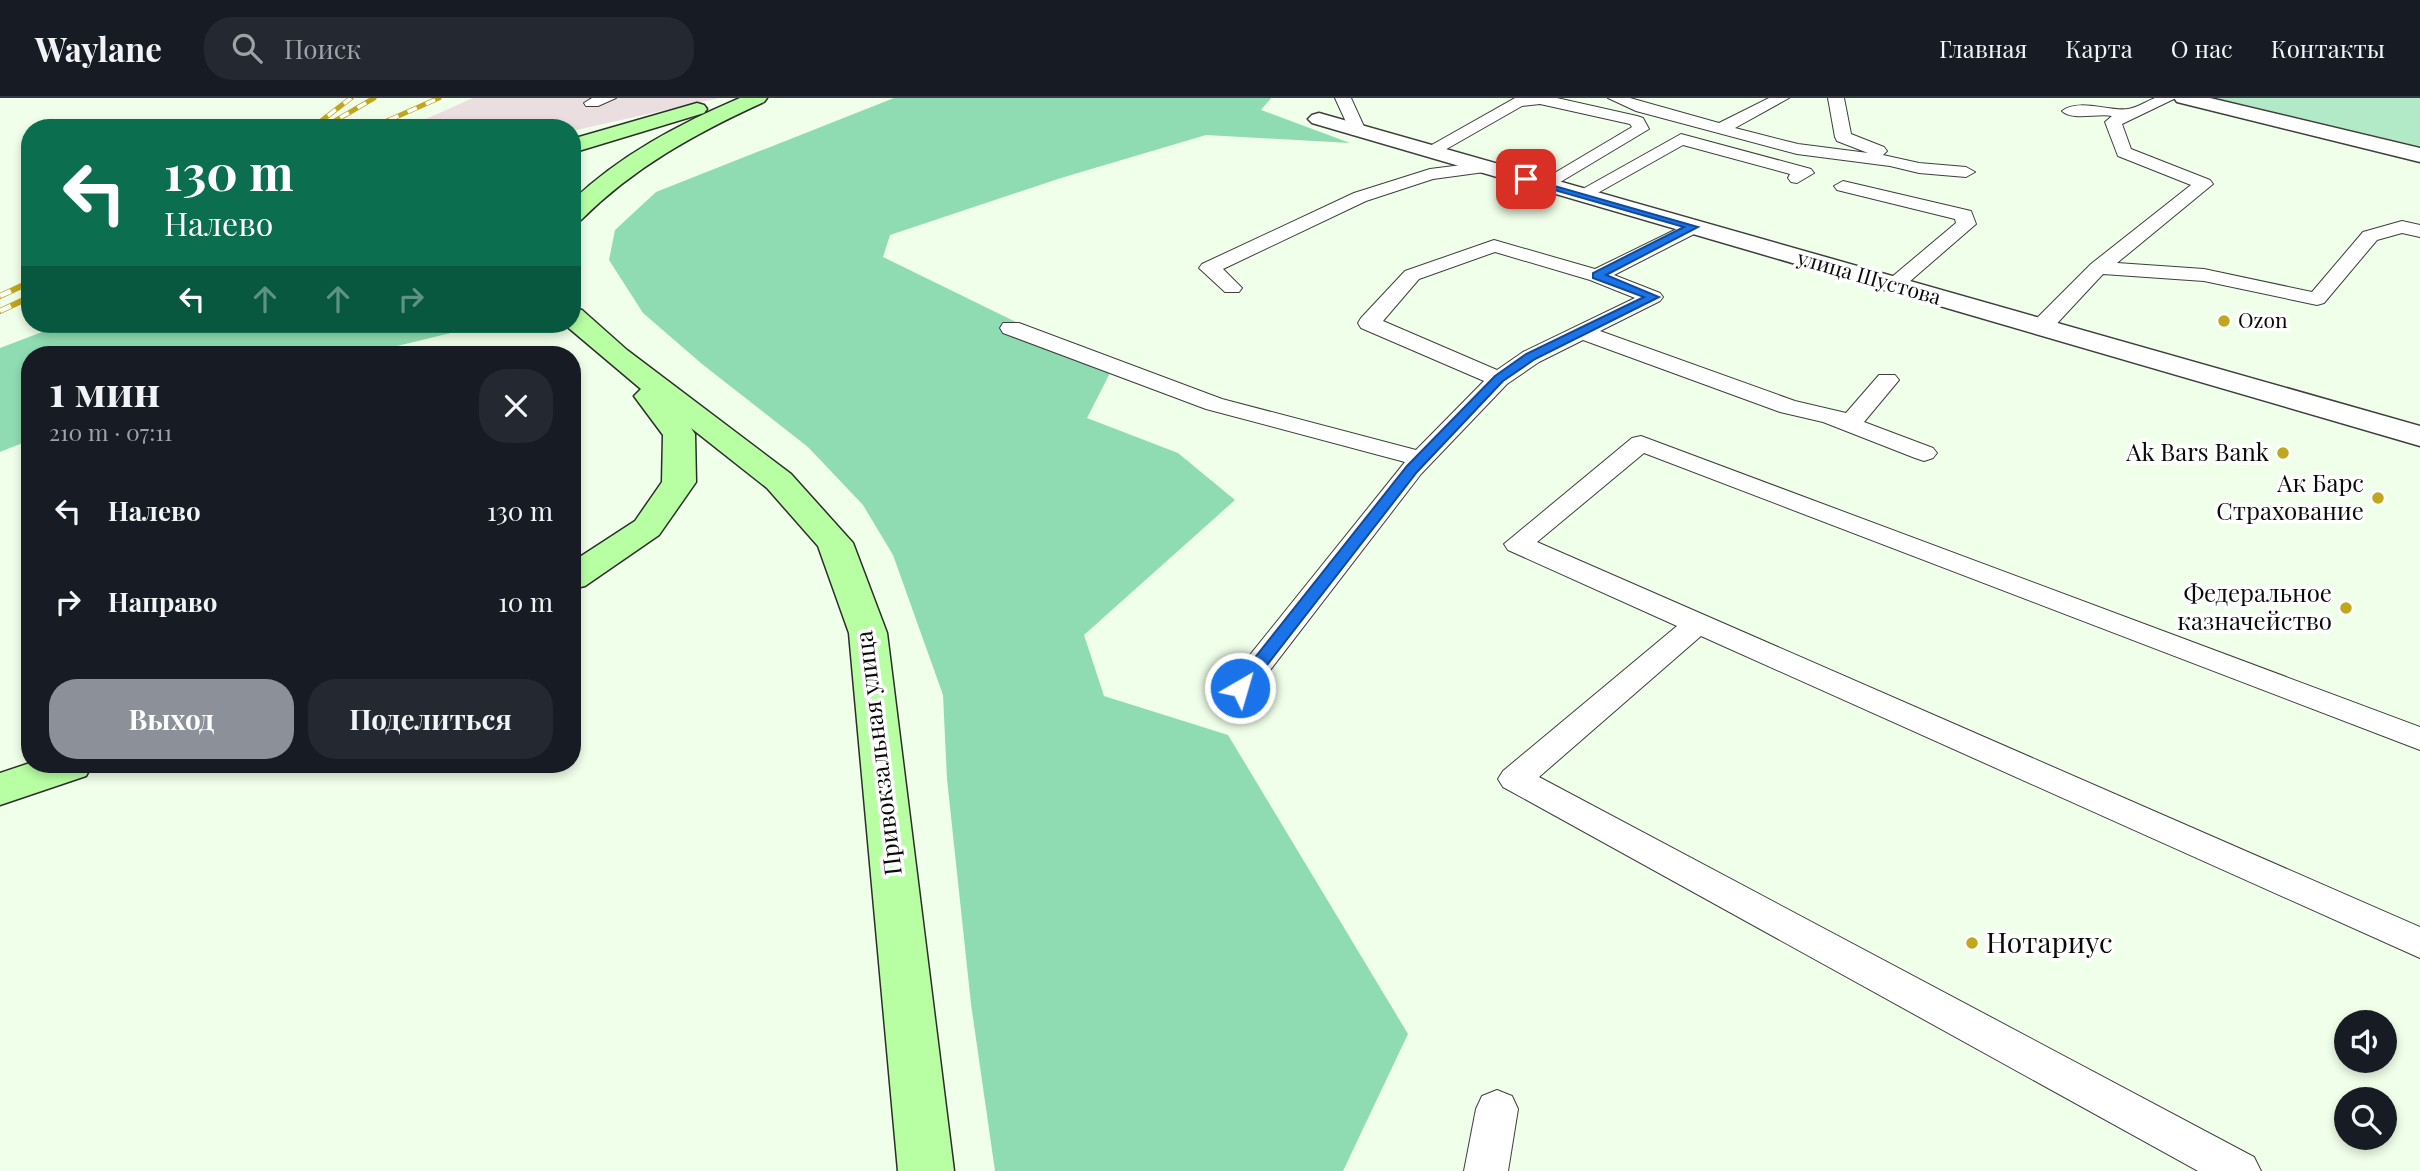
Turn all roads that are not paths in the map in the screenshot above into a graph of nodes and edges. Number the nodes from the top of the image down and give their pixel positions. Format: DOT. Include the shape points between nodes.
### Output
graph roads {
  1 [pos="608,98"];
  2 [pos="740,98"];
  3 [pos="757,98"];
  4 [pos="1343,98"];
  5 [pos="1616,98"];
  6 [pos="1665,98"];
  7 [pos="1781,98"];
  8 [pos="1836,98"];
  9 [pos="2168,98"];
  10 [pos="2184,98"];
  11 [pos="592,103"];
  12 [pos="1642,108"];
  13 [pos="2070,111"];
  14 [pos="2129,115"];
  15 [pos="1319,119"];
  16 [pos="1720,129"];
  17 [pos="1359,131"];
  18 [pos="581,143"];
  19 [pos="1430,151"];
  20 [pos="2420,155"];
  21 [pos="1486,167"];
  22 [pos="1919,168"];
  23 [pos="1966,172"];
  24 [pos="1797,178"];
  25 [pos="1547,185"];
  26 [pos="1843,186"];
  27 [pos="1581,195"];
  28 [pos="581,207"];
  29 [pos="1964,215"];
  30 [pos="1693,227"];
  31 [pos="2420,231"];
  32 [pos="2098,268"];
  33 [pos="1597,276"];
  34 [pos="1894,285"];
  35 [pos="1232,288"];
  36 [pos="581,324"];
  37 [pos="2042,327"];
  38 [pos="1011,328"];
  39 [pos="1581,332"];
  40 [pos="617,356"];
  41 [pos="1499,379"];
  42 [pos="1886,380"];
  43 [pos="1814,412"];
  44 [pos="2420,436"];
  45 [pos="1924,453"];
  46 [pos="1422,459"];
  47 [pos="581,572"];
  48 [pos="1698,624"];
  49 [pos="1240,688"];
  50 [pos="2420,739"];
  51 [pos="47,773"];
  52 [pos="0,789"];
  53 [pos="2420,943"];
  54 [pos="1497,1109"];
  55 [pos="926,1171"];
  56 [pos="1486,1171"];
  57 [pos="2239,1171"];
  1 -- 11 [label="lane"];
  2 -- 18 [label="main road"];
  3 -- 28 [label="main road" via="657,148 614,176"];
  4 -- 17 [label="lane"];
  5 -- 12 [label="lane"];
  6 -- 12 [label="lane"];
  7 -- 16 [label="lane"];
  8 -- 22 [label="lane" via="1843,137"];
  9 -- 14 [label="lane"];
  10 -- 20 [label="street"];
  12 -- 16 [label="lane"];
  13 -- 14 [label="lane" via="2101,109"];
  14 -- 32 [label="lane" via="2113,122 2124,152 2204,184"];
  15 -- 17 [label="street, улица Шустова"];
  16 -- 22 [label="lane" via="1797,149"];
  17 -- 19 [label="street, улица Шустова"];
  19 -- 21 [label="street, улица Шустова"];
  19 -- 25 [label="lane" via="1518,102 1540,99 1637,121 1641,129"];
  21 -- 25 [label="street, улица Шустова"];
  21 -- 35 [label="lane" via="1430,174 1360,197 1209,268"];
  22 -- 23 [label="lane"];
  22 -- 29 [label="lane" via="1954,197"];
  24 -- 27 [label="lane" via="1805,173 1681,139"];
  25 -- 27 [label="street, улица Шустова"];
  26 -- 29 [label="lane"];
  27 -- 30 [label="street, улица Шустова"];
  29 -- 34 [label="lane" via="1966,224"];
  30 -- 33 [label="lane"];
  30 -- 34 [label="street, улица Шустова"];
  31 -- 32 [label="lane" via="2402,228 2370,236 2316,299 2204,275"];
  32 -- 37 [label="lane"];
  33 -- 39 [label="lane" via="1653,297"];
  33 -- 41 [label="lane" via="1494,246 1412,275 1368,323"];
  34 -- 37 [label="street, улица Шустова"];
  36 -- 40 [label="main road"];
  37 -- 44 [label="street, улица Шустова"];
  38 -- 46 [label="lane" via="1214,404"];
  39 -- 41 [label="lane"];
  39 -- 43 [label="lane" via="1788,407"];
  40 -- 47 [label="main road" via="679,434 679,482 647,528"];
  40 -- 55 [label="main road, Привокзальная улица" via="779,481 835,543 868,633"];
  41 -- 46 [label="lane"];
  42 -- 43 [label="lane" via="1852,421"];
  43 -- 45 [label="lane"];
  46 -- 49 [label="lane"];
  48 -- 50 [label="lane" via="1518,544 1641,443"];
  48 -- 53 [label="lane"];
  48 -- 57 [label="lane" via="1515,779"];
  51 -- 52 [label="main road"];
  54 -- 56 [label="lane"];
}
